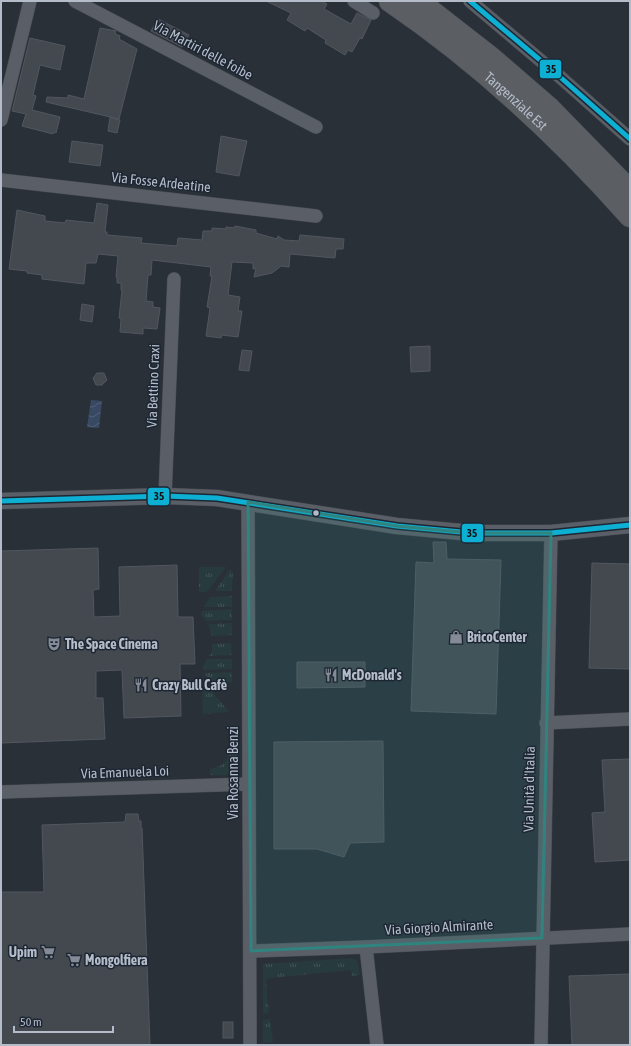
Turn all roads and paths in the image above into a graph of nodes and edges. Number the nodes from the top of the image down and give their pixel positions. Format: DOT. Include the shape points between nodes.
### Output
graph roads {
  1 [pos="30,1"];
  2 [pos="75,1"];
  3 [pos="354,1"];
  4 [pos="418,1"];
  5 [pos="470,1"];
  6 [pos="381,7"];
  7 [pos="1,120"];
  8 [pos="316,127"];
  9 [pos="630,139"];
  10 [pos="1,180"];
  11 [pos="630,191"];
  12 [pos="316,216"];
  13 [pos="630,216"];
  14 [pos="174,279"];
  15 [pos="165,496"];
  16 [pos="1,501"];
  17 [pos="248,502"];
  18 [pos="630,525"];
  19 [pos="551,533"];
  20 [pos="630,719"];
  21 [pos="546,723"];
  22 [pos="249,784"];
  23 [pos="1,792"];
  24 [pos="630,934"];
  25 [pos="542,938"];
  26 [pos="366,947"];
  27 [pos="250,951"];
  28 [pos="250,1045"];
  29 [pos="377,1045"];
  30 [pos="541,1045"];
  1 -- 7 [label="street"];
  2 -- 8 [label="street, Via Martiri delle foibe"];
  3 -- 6 [label="street"];
  4 -- 11 [label="highway, Tangenziale Est" via="490,57 549,108"];
  5 -- 9 [label="street"];
  6 -- 13 [label="highway, Tangenziale Est" via="457,51 520,104 569,151"];
  10 -- 12 [label="street, Via Fosse Ardeatine"];
  14 -- 15 [label="street, Via Bettino Craxi"];
  15 -- 16 [label="street"];
  15 -- 17 [label="street"];
  17 -- 19 [label="street" via="405,527 472,533"];
  17 -- 22 [label="street, Via Rosanna Benzi"];
  18 -- 19 [label="street"];
  19 -- 21 [label="street, Via Unità d'Italia"];
  20 -- 21 [label="street"];
  21 -- 25 [label="street, Via Unità d'Italia"];
  22 -- 23 [label="street, Via Emanuela Loi"];
  22 -- 27 [label="street, Via Rosanna Benzi"];
  24 -- 25 [label="street, Via Giorgio Almirante"];
  25 -- 26 [label="street, Via Giorgio Almirante"];
  25 -- 30 [label="street, Via Unità d'Italia"];
  26 -- 27 [label="street, Via Giorgio Almirante"];
  26 -- 29 [label="street"];
  27 -- 28 [label="street, Via Rosanna Benzi"];
}
